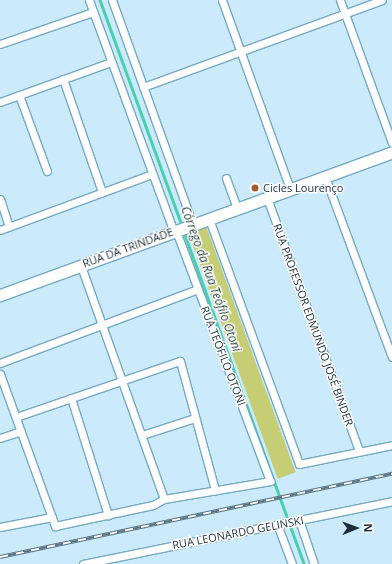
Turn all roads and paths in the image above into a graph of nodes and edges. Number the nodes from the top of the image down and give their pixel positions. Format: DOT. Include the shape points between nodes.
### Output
graph roads {
  1 [pos="89,0"];
  2 [pos="112,0"];
  3 [pos="222,0"];
  4 [pos="340,0"];
  5 [pos="382,0"];
  6 [pos="93,12"];
  7 [pos="345,13"];
  8 [pos="0,44"];
  9 [pos="240,52"];
  10 [pos="112,62"];
  11 [pos="63,79"];
  12 [pos="143,87"];
  13 [pos="19,95"];
  14 [pos="0,102"];
  15 [pos="392,143"];
  16 [pos="392,152"];
  17 [pos="47,171"];
  18 [pos="152,174"];
  19 [pos="325,176"];
  20 [pos="226,178"];
  21 [pos="290,189"];
  22 [pos="102,192"];
  23 [pos="267,198"];
  24 [pos="0,199"];
  25 [pos="237,209"];
  26 [pos="209,219"];
  27 [pos="193,225"];
  28 [pos="9,226"];
  29 [pos="0,230"];
  30 [pos="175,231"];
  31 [pos="81,266"];
  32 [pos="198,289"];
  33 [pos="0,295"];
  34 [pos="103,324"];
  35 [pos="392,357"];
  36 [pos="0,363"];
  37 [pos="0,374"];
  38 [pos="123,381"];
  39 [pos="71,398"];
  40 [pos="16,417"];
  41 [pos="196,418"];
  42 [pos="21,430"];
  43 [pos="142,435"];
  44 [pos="0,438"];
  45 [pos="392,445"];
  46 [pos="359,451"];
  47 [pos="216,490"];
  48 [pos="164,499"];
  49 [pos="392,501"];
  50 [pos="108,515"];
  51 [pos="52,517"];
  52 [pos="296,521"];
  53 [pos="279,524"];
  54 [pos="0,527"];
  55 [pos="83,564"];
  56 [pos="292,564"];
  57 [pos="314,564"];
  1 -- 6 [label="street, RUA TEÓFILO OTONI"];
  2 -- 12 [label="street"];
  3 -- 9 [label="street"];
  4 -- 7 [label="street"];
  5 -- 7 [label="street"];
  6 -- 8 [label="street"];
  6 -- 10 [label="street, RUA TEÓFILO OTONI"];
  7 -- 9 [label="street"];
  7 -- 15 [label="street"];
  9 -- 12 [label="street"];
  9 -- 21 [label="street"];
  10 -- 11 [label="street"];
  10 -- 18 [label="street, RUA TEÓFILO OTONI"];
  11 -- 13 [label="street"];
  11 -- 22 [label="street"];
  12 -- 27 [label="street"];
  13 -- 14 [label="street"];
  13 -- 17 [label="street"];
  16 -- 19 [label="main road, RUA DA TRINDADE"];
  18 -- 22 [label="street"];
  18 -- 30 [label="street, RUA TEÓFILO OTONI"];
  19 -- 21 [label="main road, RUA DA TRINDADE"];
  19 -- 35 [label="street"];
  20 -- 25 [label="street"];
  21 -- 23 [label="main road, RUA DA TRINDADE"];
  22 -- 28 [label="street"];
  23 -- 25 [label="main road, RUA DA TRINDADE"];
  23 -- 46 [label="street, RUA PROFESSOR EDMUNDO JOSÉ BINDER"];
  24 -- 28 [label="street"];
  25 -- 26 [label="main road, RUA DA TRINDADE"];
  26 -- 27 [label="main road, RUA DA TRINDADE"];
  26 -- 46 [label="street" via="299,464"];
  27 -- 30 [label="main road, RUA DA TRINDADE"];
  28 -- 29 [label="street"];
  30 -- 31 [label="main road, RUA DA TRINDADE"];
  30 -- 32 [label="street, RUA TEÓFILO OTONI"];
  31 -- 33 [label="main road, RUA DA TRINDADE"];
  31 -- 34 [label="street"];
  32 -- 34 [label="street"];
  32 -- 47 [label="street, RUA TEÓFILO OTONI" via="270,481"];
  34 -- 36 [label="street"];
  34 -- 38 [label="street"];
  37 -- 40 [label="street"];
  38 -- 39 [label="street"];
  38 -- 41 [label="street" via="180,361"];
  38 -- 43 [label="street"];
  39 -- 40 [label="street"];
  39 -- 50 [label="street"];
  40 -- 42 [label="street"];
  41 -- 43 [label="street"];
  41 -- 47 [label="street"];
  42 -- 44 [label="street"];
  42 -- 51 [label="street"];
  43 -- 48 [label="street"];
  45 -- 46 [label="street"];
  47 -- 48 [label="street"];
  48 -- 50 [label="street" via="152,505"];
  49 -- 52 [label="street, RUA LEONARDO GELINSKI"];
  50 -- 51 [label="street" via="55,526"];
  51 -- 54 [label="street"];
  52 -- 53 [label="street, RUA LEONARDO GELINSKI"];
  52 -- 57 [label="street"];
  53 -- 55 [label="street, RUA LEONARDO GELINSKI"];
  53 -- 56 [label="street"];
}
